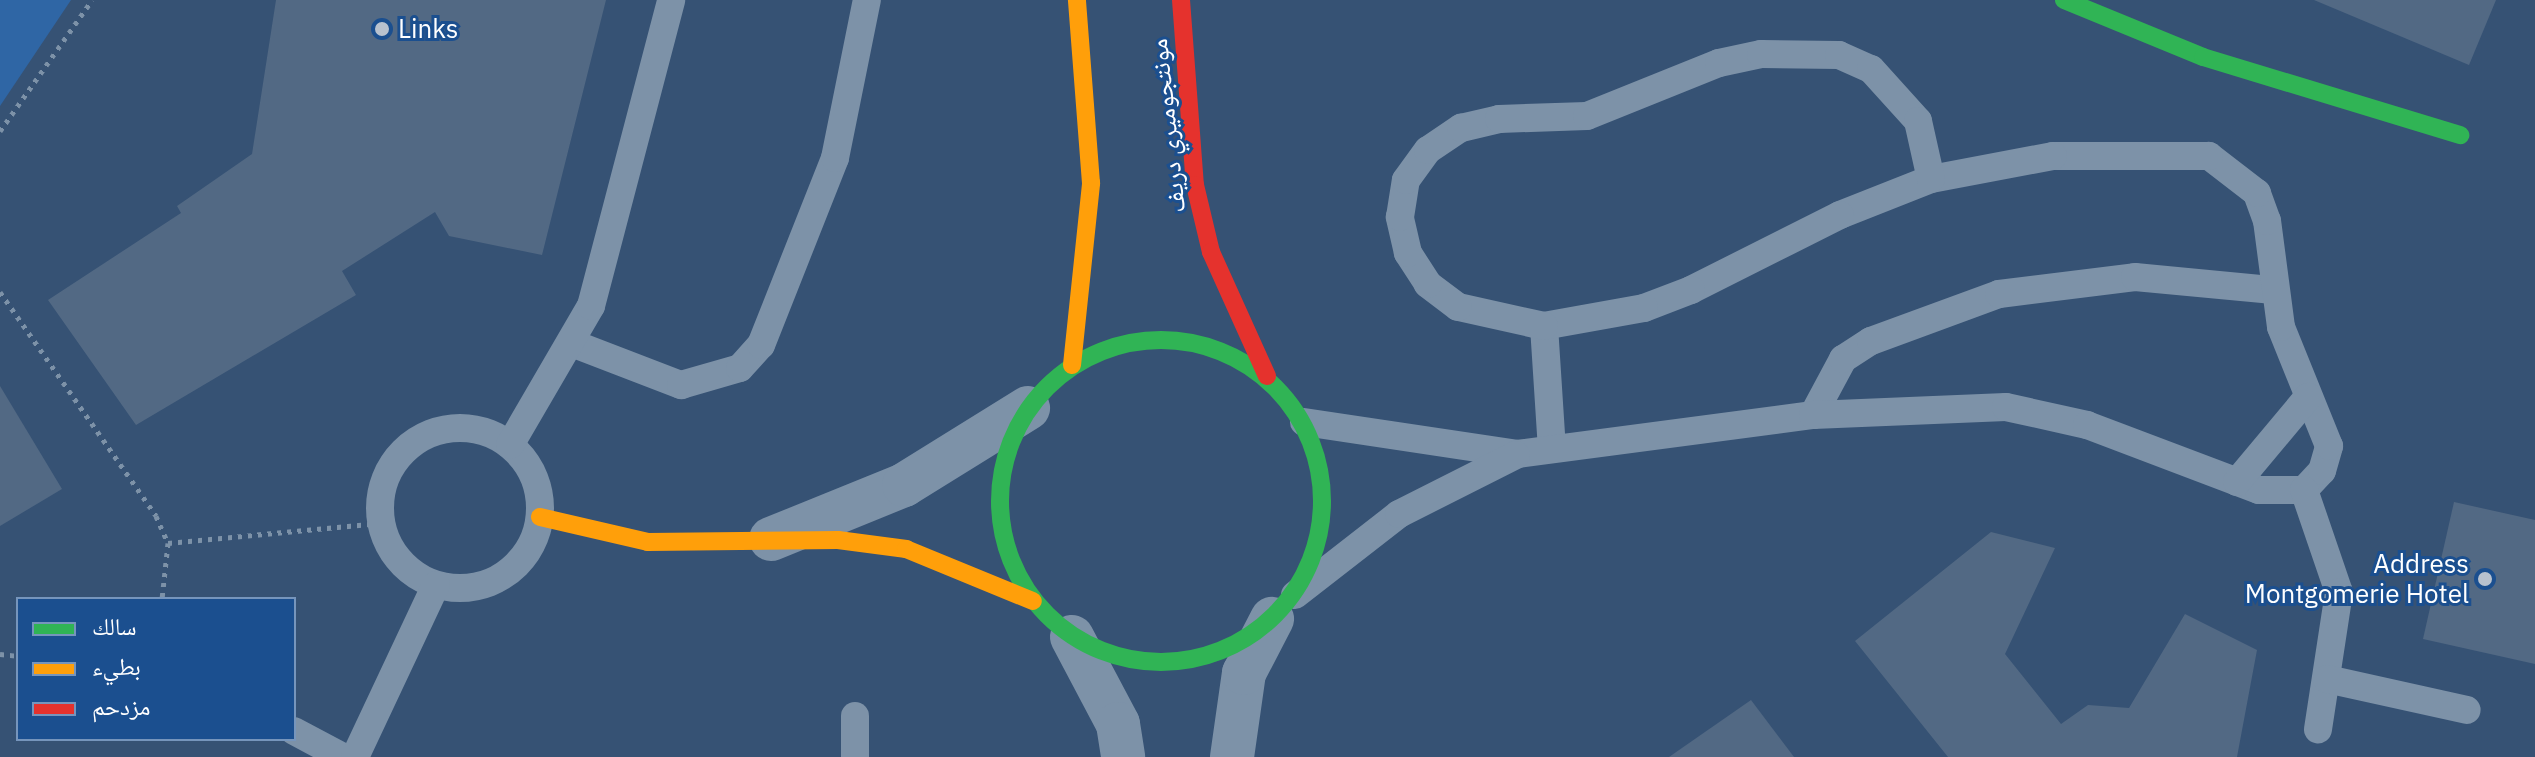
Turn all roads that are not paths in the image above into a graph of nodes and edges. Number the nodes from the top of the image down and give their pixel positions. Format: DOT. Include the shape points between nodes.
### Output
graph roads {
  1 [pos="671,0"];
  2 [pos="867,0"];
  3 [pos="1077,0"];
  4 [pos="1181,0"];
  5 [pos="2064,0"];
  6 [pos="2460,135"];
  7 [pos="1931,179"];
  8 [pos="2273,290"];
  9 [pos="1544,326"];
  10 [pos="574,344"];
  11 [pos="1072,365"];
  12 [pos="1268,378"];
  13 [pos="2308,397"];
  14 [pos="1028,408"];
  15 [pos="1813,415"];
  16 [pos="1304,422"];
  17 [pos="510,445"];
  18 [pos="1552,449"];
  19 [pos="1517,454"];
  20 [pos="2237,482"];
  21 [pos="2304,490"];
  22 [pos="540,517"];
  23 [pos="769,540"];
  24 [pos="436,585"];
  25 [pos="1033,601"];
  26 [pos="1284,607"];
  27 [pos="1072,637"];
  28 [pos="2327,679"];
  29 [pos="2467,710"];
  30 [pos="855,716"];
  31 [pos="2318,729"];
  32 [pos="296,732"];
  33 [pos="343,757"];
  34 [pos="355,757"];
  35 [pos="855,757"];
  36 [pos="1123,757"];
  37 [pos="1232,757"];
  1 -- 10 [label="lane" via="603,267"];
  2 -- 10 [label="lane" via="835,158 761,345 740,368 681,385"];
  3 -- 11 [label="street" via="1091,183"];
  4 -- 12 [label="street, مونتجوميري دريف" via="1195,185 1211,252"];
  5 -- 6 [label="street" via="2203,57"];
  7 -- 8 [label="lane" via="2053,156 2209,156 2257,193 2267,221"];
  7 -- 9 [label="lane" via="1851,210 1644,308"];
  7 -- 9 [label="lane" via="1918,121 1898,91 1839,55 1761,54 1719,63 1587,116 1499,119 1461,128 1428,150 1406,180 1400,217 1408,253 1428,284 1458,307"];
  8 -- 13 [label="lane"];
  8 -- 15 [label="lane" via="2135,277 1999,294 1871,341 1843,359"];
  9 -- 18 [label="lane"];
  10 -- 17 [label="lane"];
  11 -- 12 [label="street" via="1120,344 1172,339 1224,351"];
  11 -- 14 [label="street"];
  12 -- 16 [label="street"];
  13 -- 20 [label="lane"];
  13 -- 21 [label="lane" via="2329,446 2322,471"];
  14 -- 23 [label="street" via="904,485"];
  14 -- 25 [label="street" via="1004,455 998,505 1008,556"];
  15 -- 18 [label="lane"];
  15 -- 20 [label="lane" via="2006,407 2047,413"];
  16 -- 19 [label="lane"];
  16 -- 26 [label="street" via="1320,465 1324,509 1315,554"];
  17 -- 22 [label="lane" via="531,470"];
  17 -- 24 [label="lane" via="464,428 409,445 390,467 380,523 409,572"];
  18 -- 19 [label="lane"];
  19 -- 26 [label="lane" via="1399,514"];
  20 -- 21 [label="lane"];
  21 -- 28 [label="lane" via="2339,592"];
  22 -- 23 [label="street" via="648,542"];
  22 -- 24 [label="lane" via="516,567 464,589"];
  23 -- 25 [label="street" via="906,549"];
  24 -- 34 [label="lane"];
  25 -- 27 [label="street"];
  26 -- 27 [label="street" via="1227,649 1175,662 1122,658"];
  26 -- 37 [label="street" via="1244,673"];
  27 -- 36 [label="street" via="1108,701"];
  28 -- 29 [label="lane"];
  28 -- 31 [label="lane"];
  30 -- 35 [label="lane"];
  32 -- 33 [label="lane"];
}
